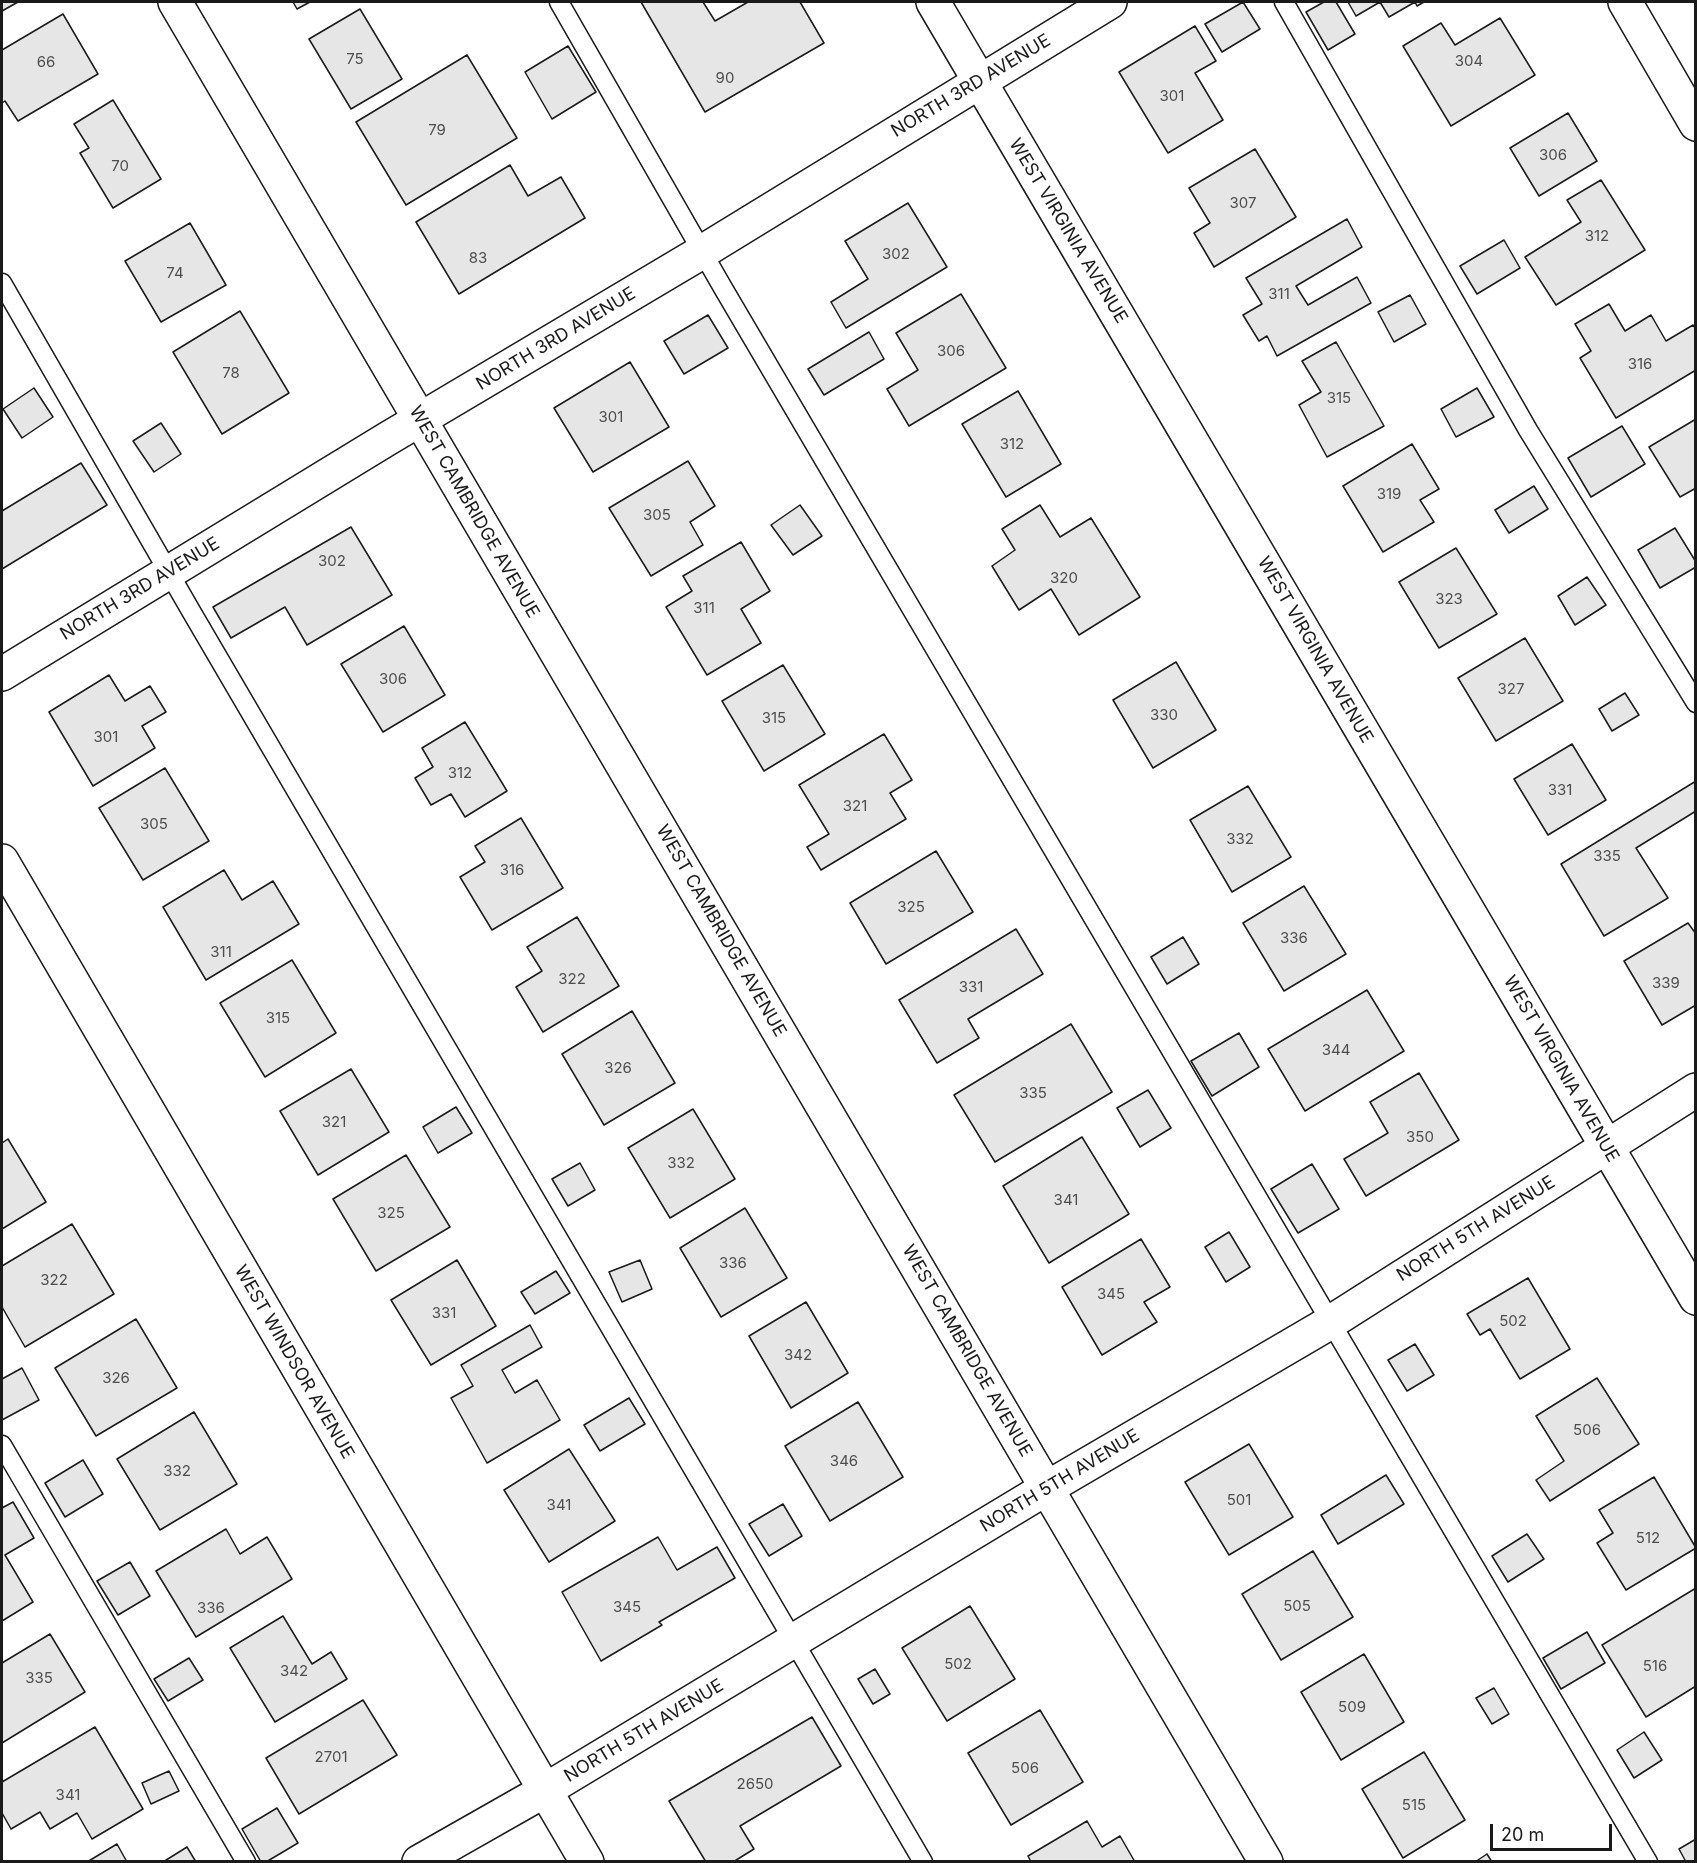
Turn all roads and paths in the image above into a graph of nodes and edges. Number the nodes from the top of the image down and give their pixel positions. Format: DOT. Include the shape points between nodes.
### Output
graph roads {
  1 [pos="175,2"];
  2 [pos="559,2"];
  3 [pos="933,2"];
  4 [pos="1110,2"];
  5 [pos="1284,2"];
  6 [pos="1625,2"];
  7 [pos="980,82"];
  8 [pos="1695,124"];
  9 [pos="702,252"];
  10 [pos="2,283"];
  11 [pos="420,420"];
  12 [pos="168,572"];
  13 [pos="2,674"];
  14 [pos="1695,703"];
  15 [pos="2,861"];
  16 [pos="1695,1090"];
  17 [pos="1606,1146"];
  18 [pos="1695,1298"];
  19 [pos="1331,1322"];
  20 [pos="2,1445"];
  21 [pos="1047,1488"];
  22 [pos="794,1640"];
  23 [pos="544,1791"];
  24 [pos="246,1862"];
  25 [pos="419,1862"];
  26 [pos="586,1862"];
  27 [pos="923,1862"];
  28 [pos="1266,1862"];
  29 [pos="1648,1862"];
  1 -- 11 [label="street, WEST CAMBRIDGE AVENUE"];
  2 -- 9 [label="lane"];
  3 -- 7 [label="street, WEST VIRGINIA AVENUE"];
  4 -- 7 [label="street, NORTH 3RD AVENUE"];
  5 -- 14 [label="lane" via="1528,430"];
  6 -- 8 [label="street"];
  7 -- 9 [label="street, NORTH 3RD AVENUE"];
  7 -- 17 [label="street, WEST VIRGINIA AVENUE"];
  9 -- 11 [label="street, NORTH 3RD AVENUE"];
  9 -- 19 [label="lane"];
  10 -- 12 [label="lane"];
  11 -- 12 [label="street, NORTH 3RD AVENUE"];
  11 -- 21 [label="street, WEST CAMBRIDGE AVENUE"];
  12 -- 13 [label="street, NORTH 3RD AVENUE"];
  12 -- 22 [label="lane"];
  15 -- 23 [label="street, WEST WINDSOR AVENUE"];
  16 -- 17 [label="street, NORTH 5TH AVENUE"];
  17 -- 18 [label="street, WEST VIRGINIA AVENUE"];
  17 -- 19 [label="street, NORTH 5TH AVENUE"];
  19 -- 21 [label="street, NORTH 5TH AVENUE"];
  19 -- 29 [label="lane"];
  20 -- 24 [label="lane"];
  21 -- 22 [label="street, NORTH 5TH AVENUE"];
  21 -- 28 [label="street, WEST CAMBRIDGE AVENUE"];
  22 -- 23 [label="street, NORTH 5TH AVENUE"];
  22 -- 27 [label="lane"];
  23 -- 25 [label="street, NORTH 5TH AVENUE"];
  23 -- 26 [label="street, WEST WINDSOR AVENUE"];
}
